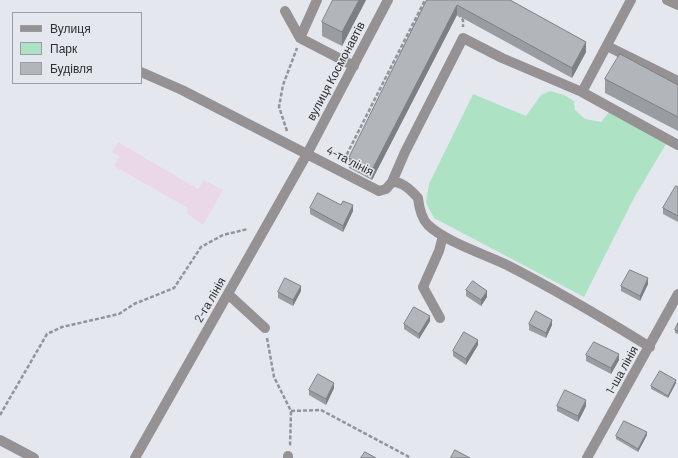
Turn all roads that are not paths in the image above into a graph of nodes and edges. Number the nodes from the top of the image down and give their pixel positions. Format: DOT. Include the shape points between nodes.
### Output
graph roads {
  1 [pos="317,0"];
  2 [pos="388,0"];
  3 [pos="630,0"];
  4 [pos="668,0"];
  5 [pos="678,5"];
  6 [pos="285,11"];
  7 [pos="300,38"];
  8 [pos="607,46"];
  9 [pos="354,66"];
  10 [pos="142,72"];
  11 [pos="678,81"];
  12 [pos="582,92"];
  13 [pos="678,145"];
  14 [pos="307,154"];
  15 [pos="392,182"];
  16 [pos="443,236"];
  17 [pos="228,294"];
  18 [pos="678,294"];
  19 [pos="440,318"];
  20 [pos="265,328"];
  21 [pos="650,347"];
  22 [pos="0,440"];
  23 [pos="34,458"];
  24 [pos="135,458"];
  25 [pos="587,458"];
  1 -- 7 [label="street"];
  2 -- 9 [label="street, вулиця Космонавтів"];
  3 -- 8 [label="street"];
  4 -- 5 [label="street"];
  6 -- 7 [label="street"];
  7 -- 9 [label="street"];
  8 -- 11 [label="street"];
  8 -- 12 [label="street"];
  9 -- 14 [label="street, вулиця Космонавтів"];
  10 -- 14 [label="street, 4-та лінія"];
  12 -- 13 [label="street"];
  12 -- 15 [label="street" via="502,58 463,38"];
  14 -- 15 [label="street, 4-та лінія" via="379,191 386,189"];
  14 -- 17 [label="street, 2-га лінія"];
  15 -- 16 [label="street" via="410,190 418,198 419,209 427,225"];
  16 -- 19 [label="street" via="423,288"];
  16 -- 21 [label="street" via="529,276"];
  17 -- 20 [label="street"];
  17 -- 24 [label="street, 2-га лінія"];
  18 -- 21 [label="street, 1-ша лінія"];
  21 -- 25 [label="street, 1-ша лінія"];
  22 -- 23 [label="street"];
}
